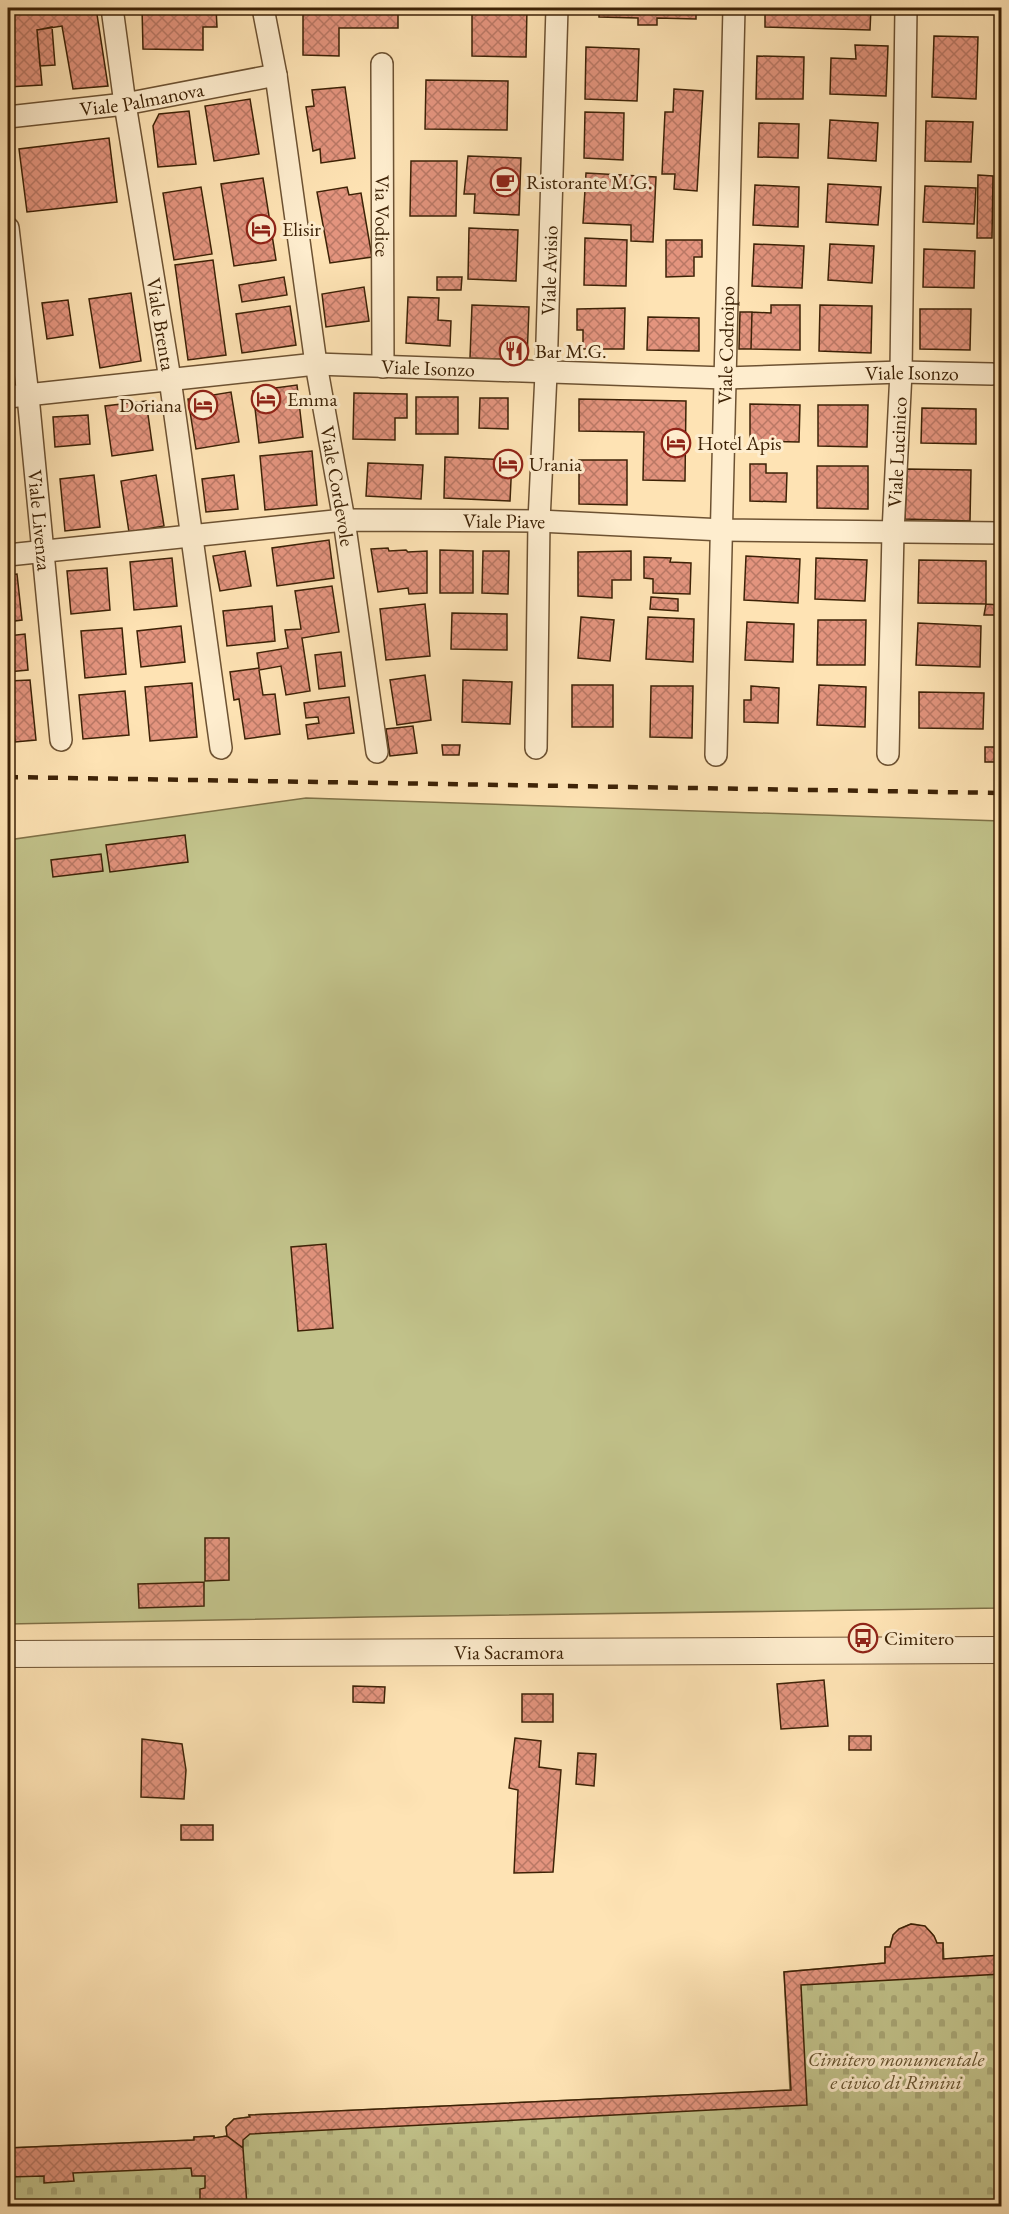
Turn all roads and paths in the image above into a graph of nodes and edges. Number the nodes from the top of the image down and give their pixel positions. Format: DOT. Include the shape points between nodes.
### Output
graph roads {
  1 [pos="112,8"];
  2 [pos="263,8"];
  3 [pos="557,8"];
  4 [pos="734,8"];
  5 [pos="906,8"];
  6 [pos="382,64"];
  7 [pos="276,75"];
  8 [pos="125,104"];
  9 [pos="8,117"];
  10 [pos="8,228"];
  11 [pos="316,364"];
  12 [pos="383,367"];
  13 [pos="901,372"];
  14 [pos="546,374"];
  15 [pos="992,374"];
  16 [pos="725,378"];
  17 [pos="170,379"];
  18 [pos="18,396"];
  19 [pos="344,520"];
  20 [pos="539,521"];
  21 [pos="723,530"];
  22 [pos="893,532"];
  23 [pos="1002,533"];
  24 [pos="192,537"];
  25 [pos="42,552"];
  26 [pos="8,555"];
  27 [pos="61,740"];
  28 [pos="220,748"];
  29 [pos="536,748"];
  30 [pos="377,752"];
  31 [pos="888,754"];
  32 [pos="716,755"];
  33 [pos="1002,1650"];
  34 [pos="11,1655"];
  1 -- 8 [label="street, Viale Brenta"];
  2 -- 7 [label="street, Viale Cordevole"];
  3 -- 14 [label="street, Viale Avisio"];
  4 -- 16 [label="street, Viale Codroipo"];
  5 -- 13 [label="street, Viale Lucinico"];
  6 -- 12 [label="street, Via Vodice"];
  7 -- 8 [label="street, Viale Palmanova"];
  7 -- 11 [label="street, Viale Cordevole"];
  8 -- 9 [label="street, Viale Palmanova"];
  8 -- 17 [label="street, Viale Brenta"];
  10 -- 18 [label="street, Viale Livenza"];
  11 -- 12 [label="street, Viale Isonzo"];
  11 -- 17 [label="street, Viale Isonzo"];
  11 -- 19 [label="street, Viale Cordevole"];
  12 -- 14 [label="street, Viale Isonzo"];
  13 -- 15 [label="street, Viale Isonzo"];
  13 -- 16 [label="street, Viale Isonzo"];
  13 -- 22 [label="street, Viale Lucinico"];
  14 -- 16 [label="street, Viale Isonzo"];
  14 -- 20 [label="street, Viale Avisio"];
  16 -- 21 [label="street, Viale Codroipo"];
  17 -- 18 [label="street, Viale Isonzo"];
  17 -- 24 [label="street, Viale Brenta"];
  18 -- 25 [label="street, Viale Livenza"];
  19 -- 20 [label="street, Viale Piave"];
  19 -- 24 [label="street, Viale Piave"];
  19 -- 30 [label="street, Viale Cordevole"];
  20 -- 21 [label="street, Viale Piave"];
  20 -- 29 [label="street, Viale Avisio"];
  21 -- 22 [label="street, Viale Piave"];
  21 -- 32 [label="street, Viale Codroipo"];
  22 -- 23 [label="street, Viale Piave"];
  22 -- 31 [label="street, Viale Lucinico"];
  24 -- 25 [label="street, Viale Piave"];
  24 -- 28 [label="street, Viale Brenta"];
  25 -- 26 [label="street, Viale Piave"];
  25 -- 27 [label="street, Viale Livenza"];
  33 -- 34 [label="street, Via Sacramora"];
}
